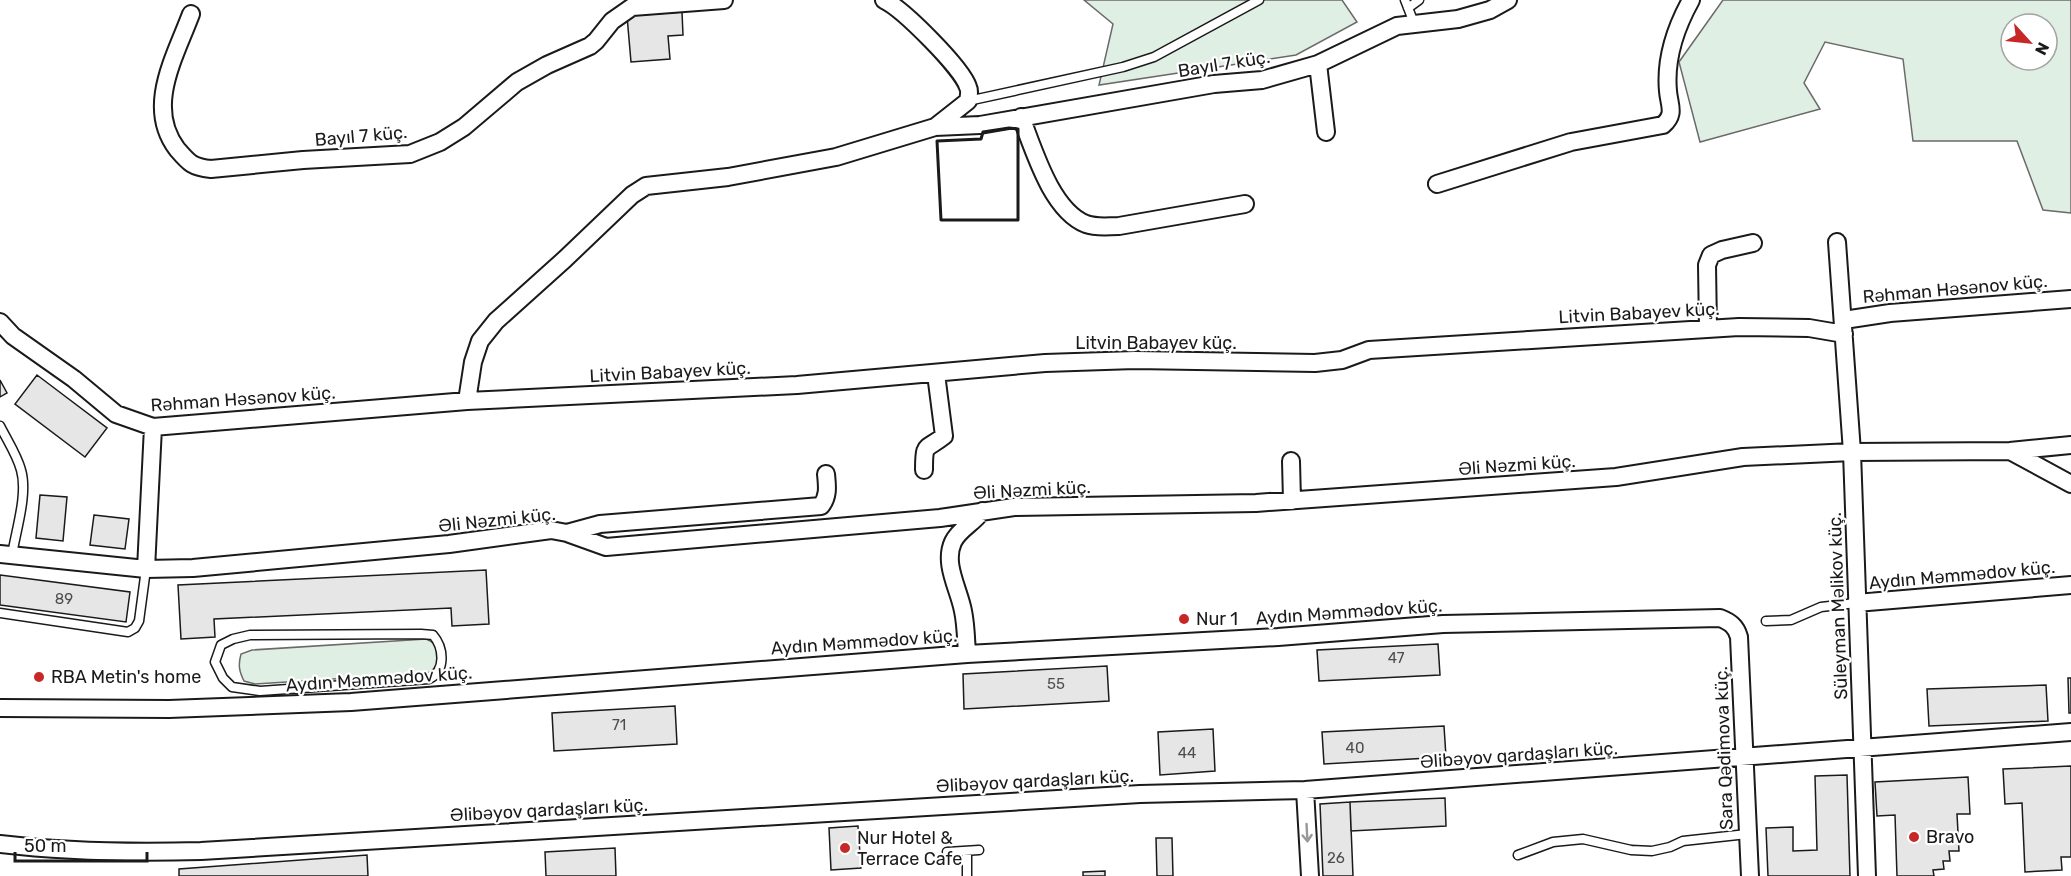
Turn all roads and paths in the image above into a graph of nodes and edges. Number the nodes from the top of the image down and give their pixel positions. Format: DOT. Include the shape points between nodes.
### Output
graph roads {
  1 [pos="724,0"];
  2 [pos="886,0"];
  3 [pos="1259,0"];
  4 [pos="1419,0"];
  5 [pos="1508,0"];
  6 [pos="1691,0"];
  7 [pos="1409,10"];
  8 [pos="191,14"];
  9 [pos="1318,64"];
  10 [pos="968,101"];
  11 [pos="1021,117"];
  12 [pos="935,127"];
  13 [pos="1326,132"];
  14 [pos="1437,184"];
  15 [pos="1245,204"];
  16 [pos="1836,242"];
  17 [pos="1753,243"];
  18 [pos="2071,299"];
  19 [pos="0,322"];
  20 [pos="1844,327"];
  21 [pos="1708,328"];
  22 [pos="7,338"];
  23 [pos="936,374"];
  24 [pos="467,401"];
  25 [pos="0,426"];
  26 [pos="153,427"];
  27 [pos="2071,445"];
  28 [pos="2010,450"];
  29 [pos="1852,452"];
  30 [pos="1291,461"];
  31 [pos="924,470"];
  32 [pos="826,474"];
  33 [pos="2071,484"];
  34 [pos="1292,501"];
  35 [pos="982,511"];
  36 [pos="567,532"];
  37 [pos="6,555"];
  38 [pos="146,569"];
  39 [pos="2071,585"];
  40 [pos="1856,603"];
  41 [pos="0,613"];
  42 [pos="1766,621"];
  43 [pos="1730,622"];
  44 [pos="967,654"];
  45 [pos="350,684"];
  46 [pos="351,702"];
  47 [pos="0,708"];
  48 [pos="2071,732"];
  49 [pos="1863,748"];
  50 [pos="1743,757"];
  51 [pos="1305,790"];
  52 [pos="1747,834"];
  53 [pos="0,844"];
  54 [pos="979,850"];
  55 [pos="967,851"];
  56 [pos="947,852"];
  57 [pos="1518,855"];
  58 [pos="968,876"];
  59 [pos="1310,876"];
  60 [pos="1750,876"];
  61 [pos="1867,876"];
  1 -- 8 [label="street, Bayıl 7 küç." via="632,7 612,21 590,46 517,82 464,128 410,154 211,169 188,162 163,123 164,92"];
  2 -- 10 [label="street" via="955,66 968,86"];
  3 -- 10 [label="lane" via="1154,57"];
  4 -- 7 [label="lane"];
  5 -- 7 [label="street, Bayıl 7 küç." via="1458,19"];
  6 -- 14 [label="street" via="1672,47 1668,90 1672,113 1663,125 1570,142"];
  7 -- 9 [label="street, Bayıl 7 küç." via="1397,26"];
  9 -- 11 [label="street, Bayıl 7 küç." via="1262,80 1214,84"];
  9 -- 13 [label="street"];
  10 -- 12 [label="street, Bayıl 7 küç."];
  11 -- 12 [label="street, Bayıl 7 küç." via="980,125"];
  11 -- 15 [label="street" via="1053,191 1075,219 1088,225 1119,226"];
  12 -- 24 [label="street, Bayıl 7 küç." via="836,158 728,177 646,186 496,321 480,341"];
  16 -- 20 [label="street, Süleyman Məlikov küç."];
  17 -- 21 [label="street" via="1711,255 1707,265"];
  18 -- 20 [label="street, Rəhman Həsənov küç." via="1890,313"];
  19 -- 22 [label="street, Rəhman Həsənov küç."];
  20 -- 21 [label="street, Litvin Babayev küç."];
  20 -- 29 [label="street, Süleyman Məlikov küç."];
  21 -- 23 [label="street, Litvin Babayev küç." via="1370,350 1342,360 1316,363 1135,360 1045,363"];
  22 -- 26 [label="street, Rəhman Həsənov küç." via="74,379 116,414"];
  23 -- 24 [label="street, Litvin Babayev küç."];
  23 -- 31 [label="street" via="944,436 926,446"];
  24 -- 26 [label="street, Rəhman Həsənov küç."];
  25 -- 37 [label="lane" via="20,467 23,488"];
  26 -- 38 [label="street"];
  27 -- 28 [label="street, Əli Nəzmi küç."];
  28 -- 29 [label="street, Əli Nəzmi küç."];
  28 -- 33 [label="street"];
  29 -- 34 [label="street, Əli Nəzmi küç." via="1743,457 1616,477"];
  29 -- 40 [label="street, Süleyman Məlikov küç."];
  30 -- 34 [label="street"];
  32 -- 36 [label="street" via="827,494 821,506 600,524"];
  34 -- 35 [label="street, Əli Nəzmi küç." via="1035,506"];
  35 -- 36 [label="street, Əli Nəzmi küç." via="606,548"];
  35 -- 44 [label="street" via="959,532 950,560 963,611"];
  36 -- 38 [label="street, Əli Nəzmi küç." via="551,530 449,544"];
  37 -- 38 [label="street, Əli Nəzmi küç."];
  38 -- 41 [label="lane" via="139,621 128,632"];
  39 -- 40 [label="street, Aydın Məmmədov küç."];
  40 -- 42 [label="lane" via="1821,607 1791,620"];
  40 -- 49 [label="street, Süleyman Məlikov küç."];
  43 -- 44 [label="street, Aydın Məmmədov küç." via="1711,618 1494,622"];
  43 -- 50 [label="street, Sara Qədimova küç." via="1739,637"];
  44 -- 46 [label="street, Aydın Məmmədov küç."];
  45 -- 45 [label="lane" via="429,679 435,676 442,661 439,642 433,635 421,634 250,635 220,645 215,662 232,687 260,691"];
  45 -- 46 [label="lane"];
  46 -- 47 [label="street, Aydın Məmmədov küç." via="179,709"];
  48 -- 49 [label="street, Əlibəyov qardaşları küç."];
  49 -- 50 [label="street, Əlibəyov qardaşları küç."];
  49 -- 61 [label="street, Süleyman Məlikov küç."];
  50 -- 51 [label="street, Əlibəyov qardaşları küç."];
  50 -- 52 [label="street, Sara Qədimova küç."];
  51 -- 53 [label="street, Əlibəyov qardaşları küç." via="1140,794 201,851 124,854"];
  51 -- 59 [label="street, one-way"];
  52 -- 57 [label="lane" via="1683,841 1652,851 1583,839 1553,842"];
  52 -- 60 [label="street, Sara Qədimova küç."];
  54 -- 55 [label="lane"];
  55 -- 56 [label="lane"];
  55 -- 58 [label="lane"];
}
